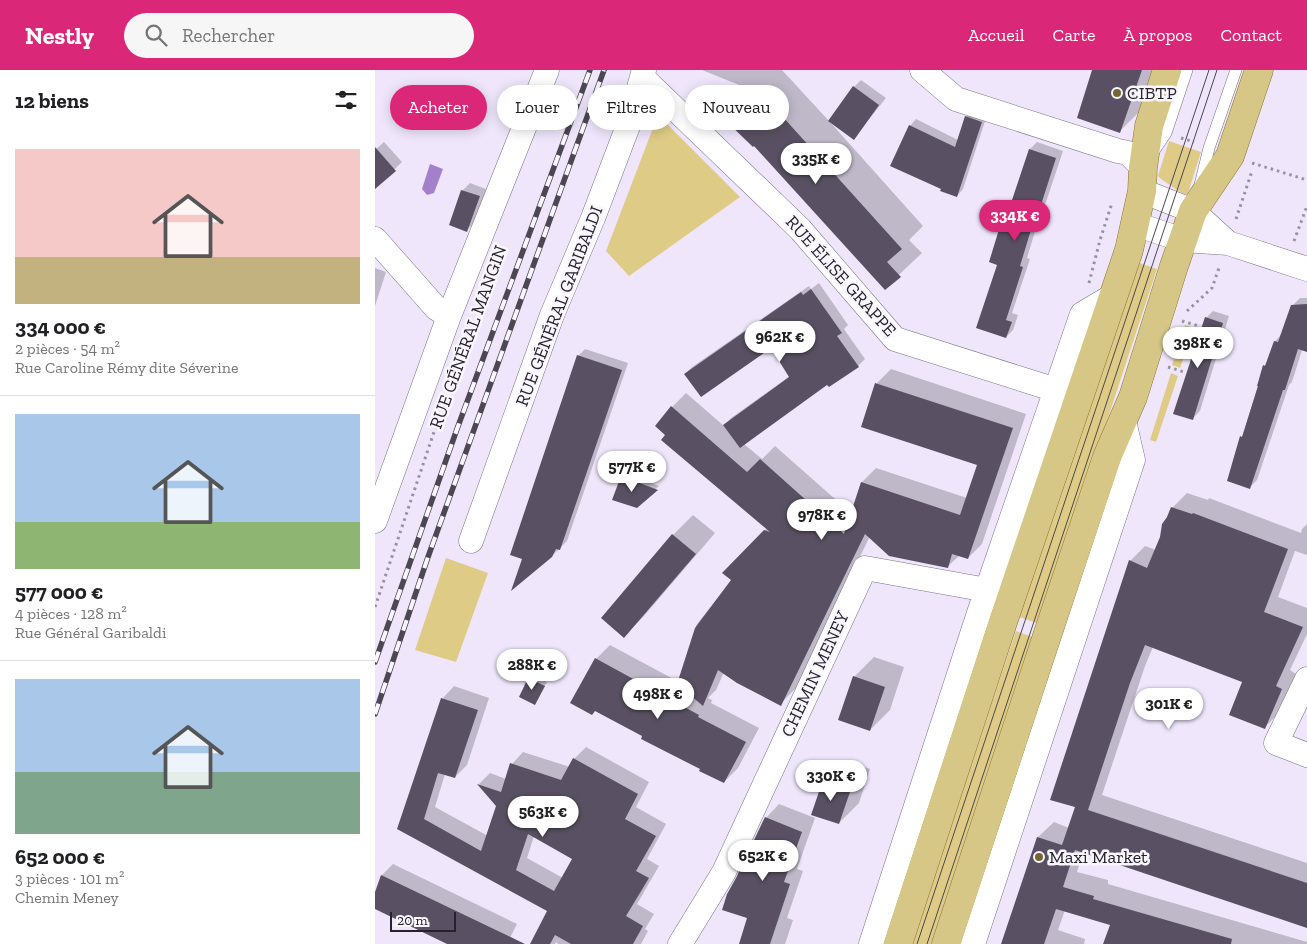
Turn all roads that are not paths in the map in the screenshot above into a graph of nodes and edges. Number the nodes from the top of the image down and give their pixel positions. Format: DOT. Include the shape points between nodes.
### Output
graph roads {
  1 [pos="547,70"];
  2 [pos="1167,70"];
  3 [pos="1187,70"];
  4 [pos="1236,70"];
  5 [pos="1259,70"];
  6 [pos="643,73"];
  7 [pos="931,73"];
  8 [pos="1143,179"];
  9 [pos="1193,211"];
  10 [pos="1135,224"];
  11 [pos="375,239"];
  12 [pos="1183,240"];
  13 [pos="1228,243"];
  14 [pos="1307,269"];
  15 [pos="1114,295"];
  16 [pos="449,316"];
  17 [pos="1056,390"];
  18 [pos="1124,421"];
  19 [pos="375,521"];
  20 [pos="471,542"];
  21 [pos="987,590"];
  22 [pos="1307,679"];
  23 [pos="1307,755"];
  24 [pos="681,944"];
  25 [pos="871,944"];
  26 [pos="898,944"];
  27 [pos="945,944"];
  28 [pos="973,944"];
  1 -- 16 [label="street, RUE GÉNÉRAL MANGIN"];
  2 -- 8 [label="main road" via="1149,126"];
  3 -- 8 [label="lane" via="1166,132"];
  4 -- 9 [label="lane" via="1209,148"];
  5 -- 9 [label="main road" via="1230,156"];
  6 -- 17 [label="street, RUE ÉLISE GRAPPE" via="800,229 895,339"];
  6 -- 20 [label="street, RUE GÉNÉRAL GARIBALDI" via="628,126 552,315"];
  7 -- 8 [label="street" via="957,99 1128,153"];
  8 -- 9 [label="street"];
  8 -- 10 [label="main road"];
  9 -- 12 [label="main road"];
  9 -- 13 [label="street"];
  10 -- 12 [label="street"];
  10 -- 15 [label="main road"];
  11 -- 16 [label="street" via="436,308"];
  12 -- 13 [label="street"];
  12 -- 18 [label="main road"];
  13 -- 14 [label="street"];
  15 -- 17 [label="street" via="1082,314"];
  15 -- 26 [label="main road"];
  16 -- 19 [label="street, RUE GÉNÉRAL MANGIN"];
  17 -- 21 [label="street"];
  18 -- 27 [label="main road" via="1107,457"];
  18 -- 28 [label="street" via="1133,460"];
  21 -- 24 [label="street, CHEMIN MENEY" via="865,568 724,872"];
  21 -- 25 [label="street"];
  22 -- 23 [label="street" via="1276,743"];
}
